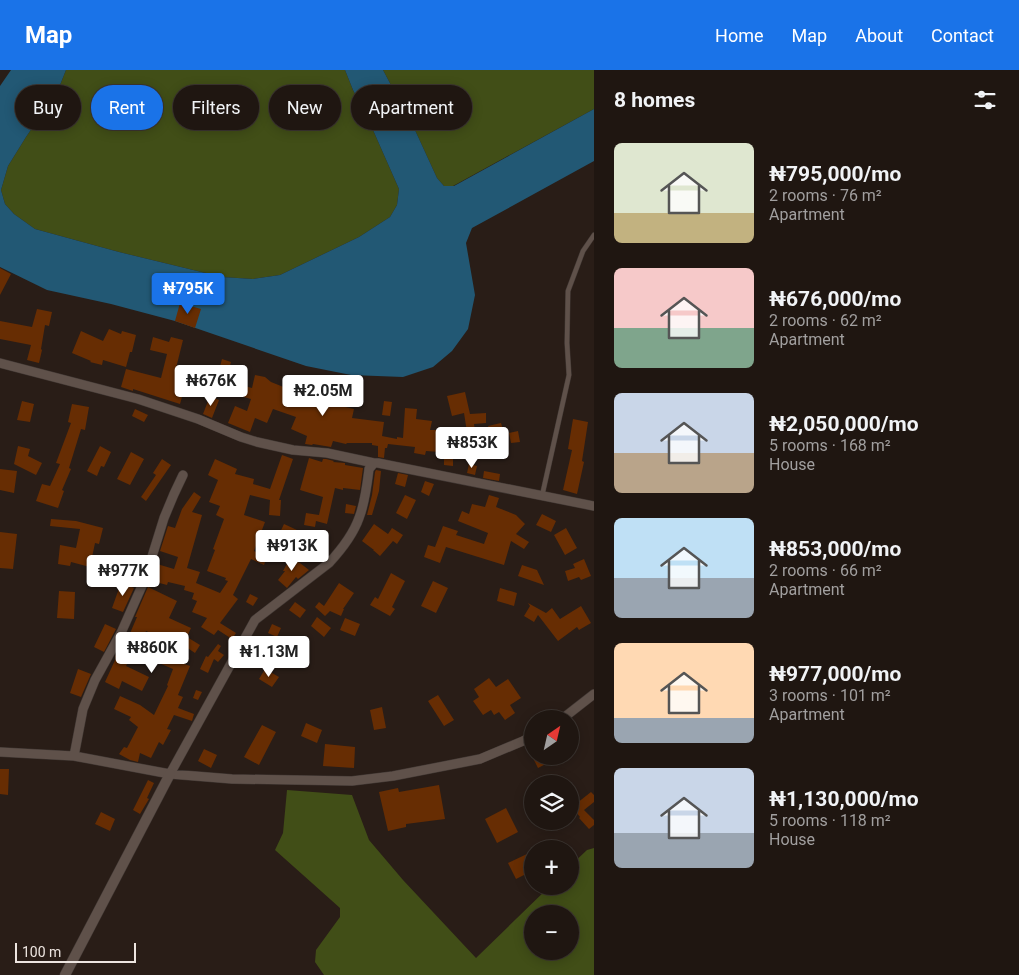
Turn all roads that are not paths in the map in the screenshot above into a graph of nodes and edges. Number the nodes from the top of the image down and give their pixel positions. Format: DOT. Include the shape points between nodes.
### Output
graph roads {
  1 [pos="594,235"];
  2 [pos="0,363"];
  3 [pos="374,463"];
  4 [pos="183,475"];
  5 [pos="542,496"];
  6 [pos="594,506"];
  7 [pos="594,694"];
  8 [pos="574,710"];
  9 [pos="524,740"];
  10 [pos="0,752"];
  11 [pos="74,756"];
  12 [pos="170,774"];
  13 [pos="65,975"];
  1 -- 5 [label="lane" via="582,251 568,291 569,375"];
  2 -- 3 [label="street" via="138,399 256,442"];
  3 -- 5 [label="street"];
  3 -- 12 [label="street" via="360,517 351,535 329,563 255,620"];
  4 -- 11 [label="street" via="164,518 145,580 83,709"];
  5 -- 6 [label="street"];
  7 -- 8 [label="street"];
  9 -- 12 [label="street" via="480,759 352,781 232,779"];
  10 -- 11 [label="street"];
  11 -- 12 [label="street"];
  12 -- 13 [label="street"];
}
